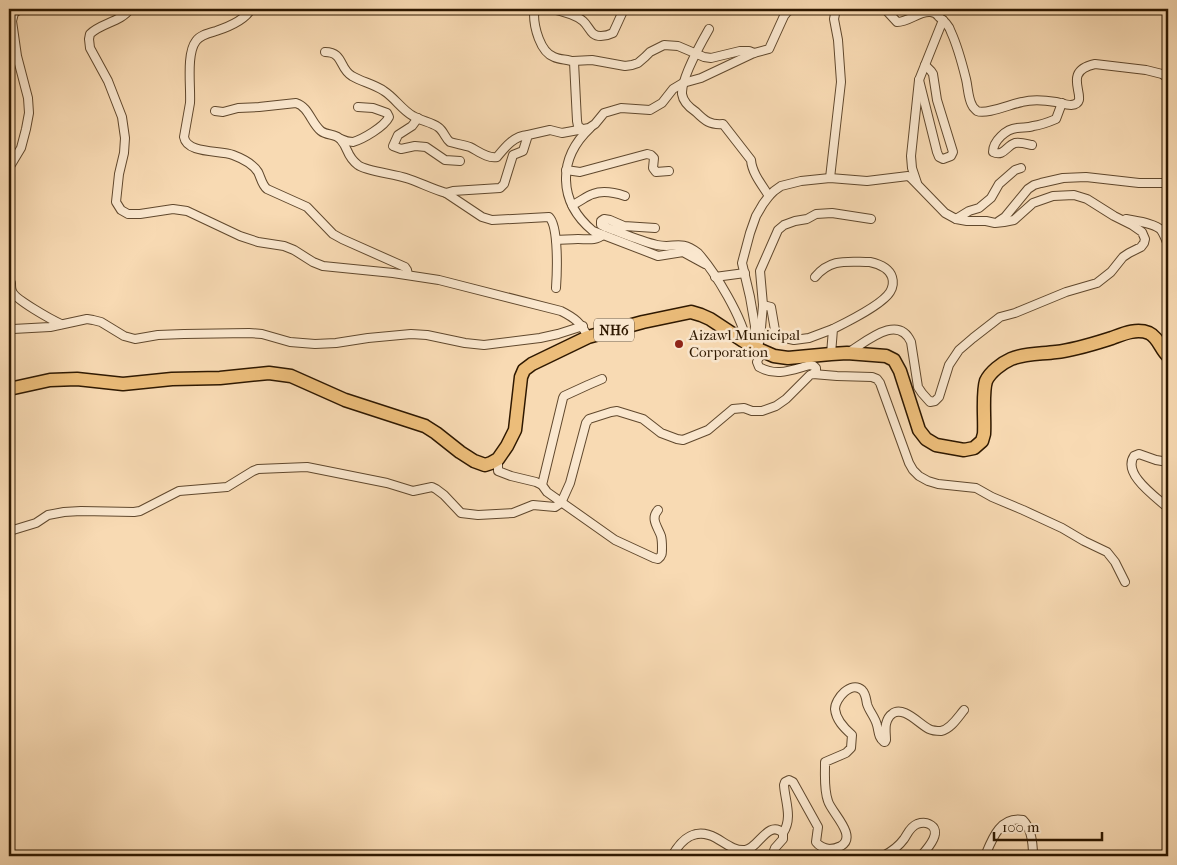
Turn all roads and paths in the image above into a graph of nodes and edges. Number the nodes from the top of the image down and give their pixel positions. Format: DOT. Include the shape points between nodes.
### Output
graph roads {
  1 [pos="20,9"];
  2 [pos="130,9"];
  3 [pos="251,9"];
  4 [pos="544,9"];
  5 [pos="552,9"];
  6 [pos="624,9"];
  7 [pos="793,9"];
  8 [pos="836,9"];
  9 [pos="885,9"];
  10 [pos="943,20"];
  11 [pos="709,29"];
  12 [pos="325,52"];
  13 [pos="695,53"];
  14 [pos="754,53"];
  15 [pos="573,61"];
  16 [pos="924,65"];
  17 [pos="1168,78"];
  18 [pos="919,80"];
  19 [pos="683,83"];
  20 [pos="1062,103"];
  21 [pos="358,107"];
  22 [pos="215,111"];
  23 [pos="418,118"];
  24 [pos="592,126"];
  25 [pos="582,129"];
  26 [pos="528,135"];
  27 [pos="341,139"];
  28 [pos="1032,145"];
  29 [pos="460,161"];
  30 [pos="9,168"];
  31 [pos="1021,168"];
  32 [pos="566,170"];
  33 [pos="669,171"];
  34 [pos="830,178"];
  35 [pos="1168,183"];
  36 [pos="918,184"];
  37 [pos="446,194"];
  38 [pos="625,196"];
  39 [pos="769,196"];
  40 [pos="572,205"];
  41 [pos="1114,216"];
  42 [pos="871,219"];
  43 [pos="956,219"];
  44 [pos="995,223"];
  45 [pos="655,228"];
  46 [pos="603,234"];
  47 [pos="556,240"];
  48 [pos="1168,245"];
  49 [pos="708,267"];
  50 [pos="745,273"];
  51 [pos="408,275"];
  52 [pos="716,277"];
  53 [pos="815,277"];
  54 [pos="11,283"];
  55 [pos="556,288"];
  56 [pos="763,305"];
  57 [pos="61,324"];
  58 [pos="9,328"];
  59 [pos="833,329"];
  60 [pos="586,332"];
  61 [pos="755,348"];
  62 [pos="847,353"];
  63 [pos="831,354"];
  64 [pos="1168,356"];
  65 [pos="813,374"];
  66 [pos="602,379"];
  67 [pos="9,389"];
  68 [pos="498,459"];
  69 [pos="1168,462"];
  70 [pos="542,485"];
  71 [pos="561,503"];
  72 [pos="1168,508"];
  73 [pos="658,510"];
  74 [pos="9,533"];
  75 [pos="1125,582"];
  76 [pos="964,710"];
  77 [pos="783,833"];
  78 [pos="672,856"];
  79 [pos="772,856"];
  80 [pos="882,856"];
  81 [pos="920,856"];
  82 [pos="984,856"];
  83 [pos="1033,856"];
  1 -- 30 [label="street" via="14,13 12,21 29,113 21,148"];
  2 -- 51 [label="street" via="118,19 95,29 89,39 90,48 108,80 122,117 124,153 116,202 120,210 128,214 174,209 187,211 249,239 294,250 323,266"];
  3 -- 51 [label="street" via="242,19 199,38 194,45 184,141 195,148 225,153 246,161 256,169 264,187 307,207 342,240 403,265"];
  4 -- 15 [label="street" via="534,14 535,29 545,49 554,58"];
  5 -- 6 [label="street" via="575,16 596,36 611,35"];
  7 -- 14 [label="street" via="784,16 769,49"];
  8 -- 34 [label="street" via="834,19 840,82"];
  9 -- 10 [label="street" via="897,22 931,11"];
  10 -- 16 [label="street"];
  10 -- 20 [label="street" via="951,31 971,104 976,110 983,112 1042,100"];
  11 -- 13 [label="street"];
  12 -- 23 [label="street" via="337,55 350,76 384,90"];
  13 -- 14 [label="street" via="704,58 740,51"];
  13 -- 15 [label="street" via="678,46 664,46 632,65"];
  13 -- 19 [label="street"];
  14 -- 19 [label="street"];
  15 -- 25 [label="street" via="577,121"];
  16 -- 18 [label="street"];
  16 -- 18 [label="street" via="933,74 952,156 939,157"];
  17 -- 20 [label="street" via="1146,70 1095,64 1082,68 1078,74 1079,101 1071,105"];
  18 -- 36 [label="street" via="911,156"];
  19 -- 24 [label="street" via="672,89 653,109 621,108 604,114"];
  19 -- 39 [label="street" via="684,100 704,120 723,124 751,160 755,174"];
  20 -- 28 [label="street" via="1056,118 1040,125 1010,130 999,138 993,152 1001,153 1019,142"];
  21 -- 27 [label="street" via="373,108 387,113 389,117 385,124 359,139 346,142"];
  22 -- 27 [label="street" via="301,104 322,132"];
  23 -- 26 [label="street" via="440,128 448,141 468,146 492,158 497,157 511,141"];
  23 -- 29 [label="street" via="398,135 392,146 401,149 426,147 445,160"];
  24 -- 25 [label="street"];
  24 -- 32 [label="street" via="582,136"];
  25 -- 26 [label="street" via="562,133 550,130"];
  26 -- 37 [label="street" via="523,151 513,155 502,187"];
  27 -- 37 [label="street" via="349,157 359,167 406,178"];
  31 -- 43 [label="street" via="999,184 991,198 979,208"];
  32 -- 33 [label="street" via="580,172 647,154 654,158 653,170"];
  32 -- 40 [label="street" via="566,185"];
  34 -- 36 [label="street" via="866,181 905,176"];
  34 -- 39 [label="street" via="781,186"];
  35 -- 44 [label="street" via="1086,177 1041,182 1028,189 1005,217"];
  36 -- 43 [label="street" via="945,213"];
  37 -- 47 [label="street" via="492,220 549,217"];
  38 -- 40 [label="street" via="599,192"];
  39 -- 50 [label="street" via="756,216 744,251"];
  40 -- 46 [label="street" via="586,225"];
  41 -- 44 [label="street" via="1087,199 1074,195 1053,196 1033,203 1014,220"];
  41 -- 48 [label="street" via="1158,227"];
  41 -- 62 [label="street" via="1142,232 1145,239 1141,247 1123,257 1097,284 1000,317 972,338 954,358 935,401 930,402 918,387 911,342 904,332 894,329 880,333"];
  42 -- 56 [label="street" via="816,214 780,227 760,270"];
  43 -- 44 [label="street"];
  45 -- 49 [label="street" via="601,221 605,227 657,245 678,244 692,249"];
  46 -- 47 [label="street" via="588,240"];
  46 -- 49 [label="street" via="658,256 683,252"];
  47 -- 55 [label="street"];
  49 -- 52 [label="street"];
  50 -- 52 [label="street"];
  50 -- 61 [label="street" via="755,326"];
  51 -- 60 [label="street" via="561,311 573,317"];
  52 -- 61 [label="street"];
  53 -- 59 [label="street" via="833,263 876,263 891,274 893,286 885,298"];
  54 -- 57 [label="street" via="17,298"];
  56 -- 59 [label="street" via="771,307 776,336 794,340"];
  56 -- 61 [label="street" via="760,339"];
  57 -- 58 [label="street" via="42,328"];
  57 -- 60 [label="street" via="93,320 135,339 176,334 249,333 315,344 411,334 484,345"];
  59 -- 63 [label="street"];
  60 -- 61 [label="highway, NH6" via="691,312 710,319"];
  60 -- 68 [label="highway, NH6" via="524,370 515,430"];
  61 -- 63 [label="highway, NH6" via="788,358"];
  61 -- 65 [label="street" via="759,367 764,370 776,373 810,365 816,368"];
  62 -- 63 [label="highway, NH6"];
  62 -- 64 [label="highway, NH6" via="886,356 894,360 919,430 926,439 936,445 964,450 974,448 982,441 986,381 1000,364 1012,358 1081,348 1130,332 1150,333"];
  65 -- 71 [label="street" via="776,406 762,411 733,409 708,430 683,440 661,433 643,419 617,411 589,419"];
  65 -- 75 [label="street" via="877,379 909,463 919,476 938,484 976,488 1062,528 1107,552"];
  66 -- 70 [label="street" via="562,398"];
  67 -- 68 [label="highway" via="50,380 123,384 269,372 291,376 345,400 425,426 474,461 485,465"];
  68 -- 70 [label="street" via="498,471"];
  69 -- 72 [label="street" via="1139,454 1131,460 1134,475"];
  70 -- 71 [label="street"];
  71 -- 73 [label="street" via="615,540 658,559 662,552 662,538 654,518"];
  71 -- 74 [label="street" via="554,507 534,505 513,513 478,515 461,512 432,487 413,491 307,468 258,470 227,487 179,491 140,511 81,511 48,515"];
  76 -- 77 [label="street" via="950,726 940,731 928,728 902,711 895,712 886,723 884,742 879,737 866,696 858,688 849,688 839,698 835,710 841,724 852,734 850,748 825,762 828,803 846,833 844,843 831,849 818,845 818,827 789,780 784,785 788,821"];
  77 -- 78 [label="street" via="773,829 750,849 744,850 730,847 706,834 695,834 685,838"];
  77 -- 79 [label="street" via="783,839"];
  80 -- 81 [label="street" via="898,846 916,824 929,824 935,835"];
  82 -- 83 [label="street" via="1002,824 1016,819 1023,820 1029,829"];
}
